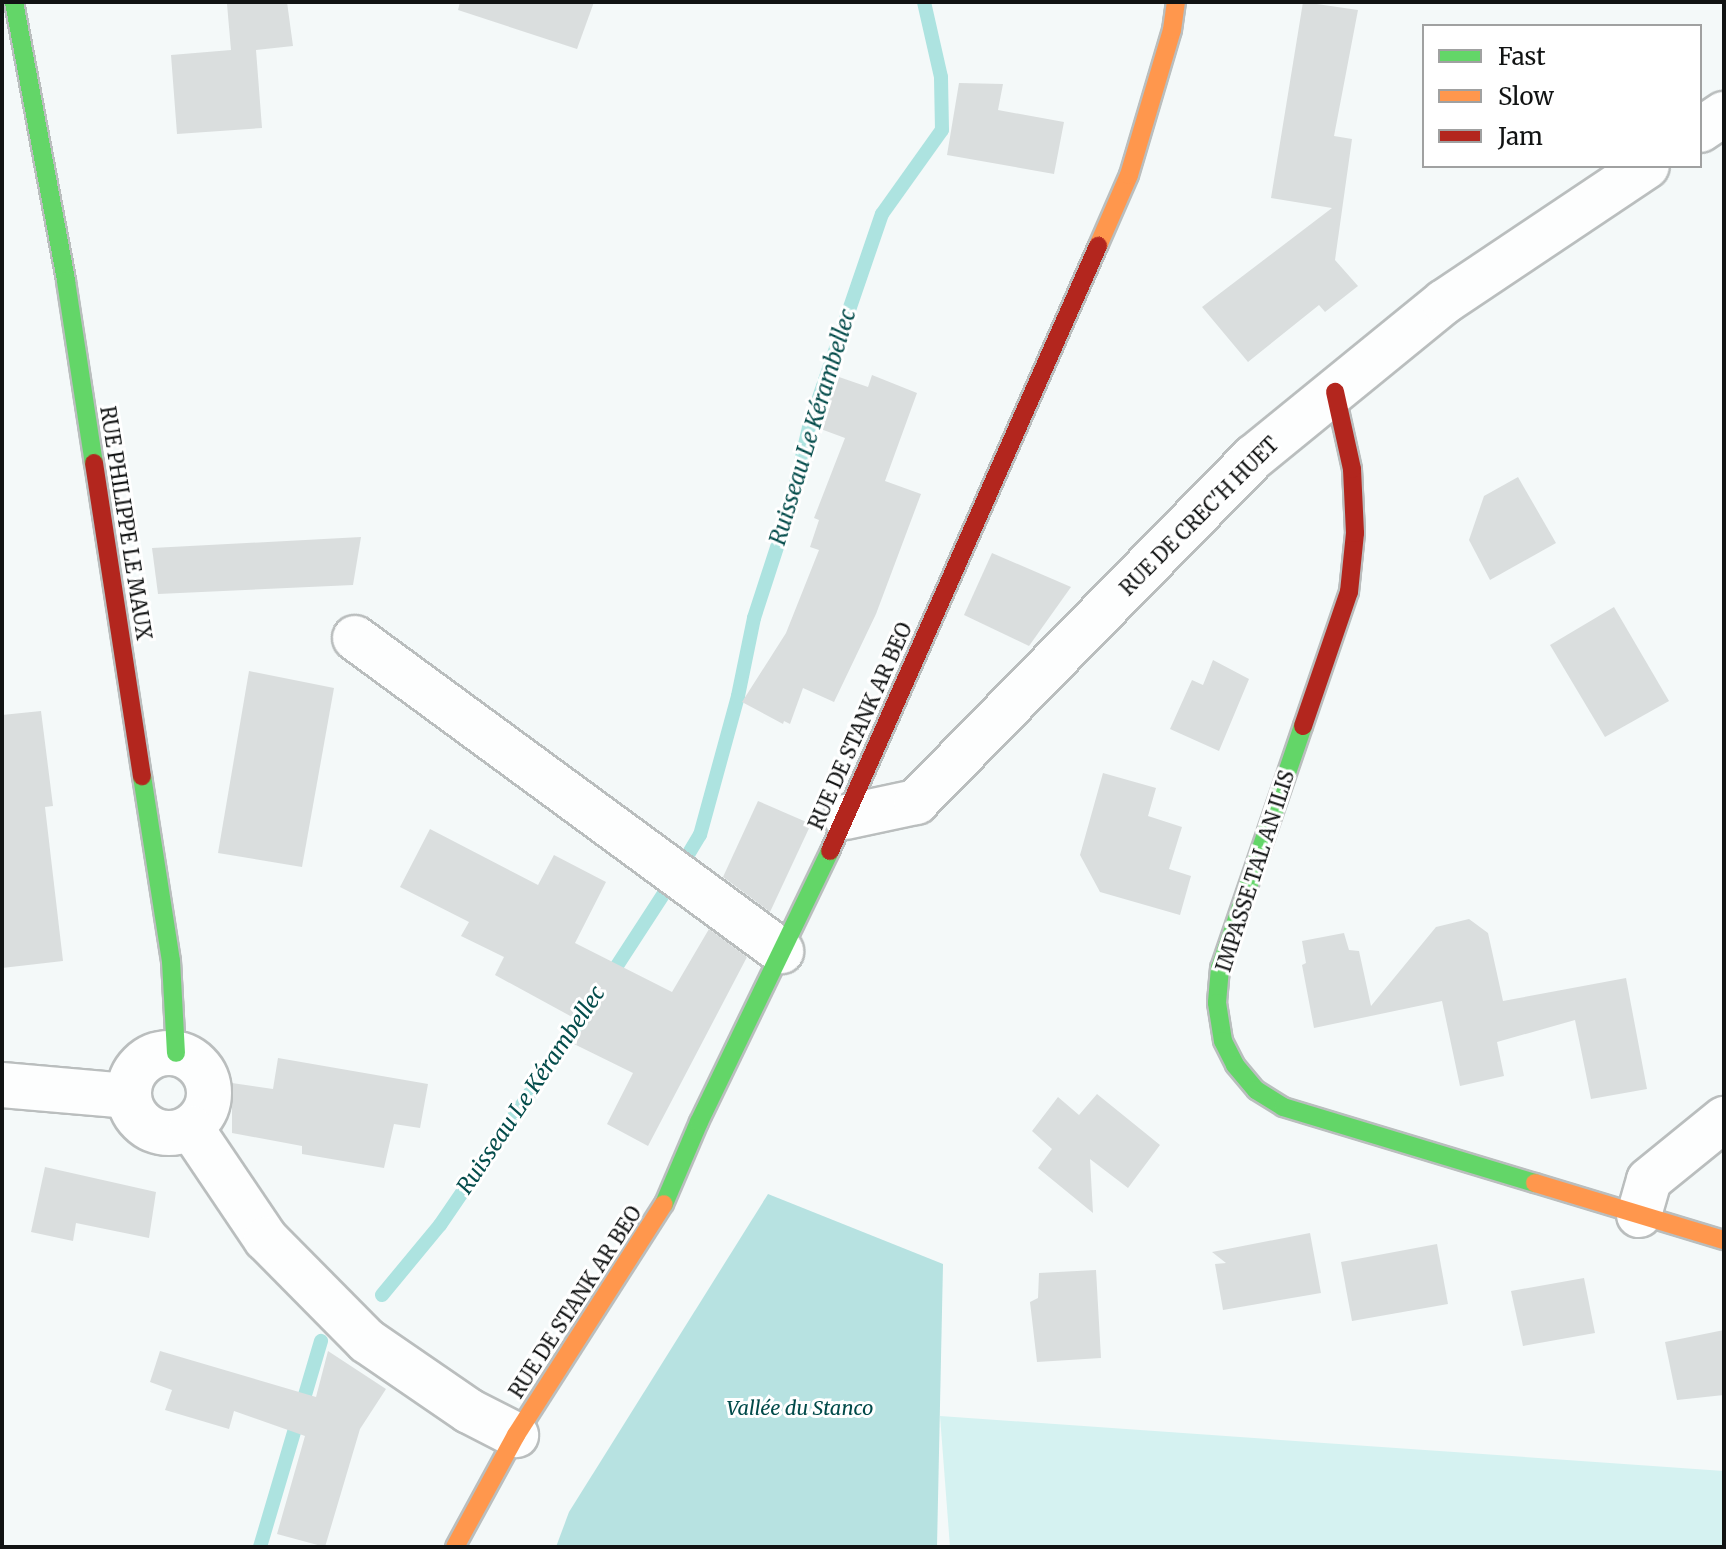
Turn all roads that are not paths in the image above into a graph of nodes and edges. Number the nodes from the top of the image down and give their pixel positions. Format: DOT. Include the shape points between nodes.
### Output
graph roads {
  1 [pos="14,2"];
  2 [pos="1176,2"];
  3 [pos="1724,114"];
  4 [pos="1702,129"];
  5 [pos="1644,168"];
  6 [pos="1335,392"];
  7 [pos="355,638"];
  8 [pos="846,817"];
  9 [pos="781,951"];
  10 [pos="176,1053"];
  11 [pos="2,1085"];
  12 [pos="127,1096"];
  13 [pos="1724,1119"];
  14 [pos="191,1128"];
  15 [pos="1639,1215"];
  16 [pos="1724,1240"];
  17 [pos="516,1435"];
  18 [pos="455,1547"];
  1 -- 10 [label="street, RUE PHILIPPE LE MAUX" via="66,281 171,961"];
  2 -- 8 [label="street, RUE DE STANK AR BEO" via="1129,175"];
  3 -- 4 [label="street"];
  5 -- 6 [label="street, RUE DE CREC'H HUET" via="1444,302"];
  6 -- 8 [label="street, RUE DE CREC'H HUET" via="1254,457 916,802"];
  6 -- 15 [label="street, IMPASSE TAL AN ILIS" via="1352,469 1355,533 1349,592 1220,968 1217,1003 1223,1041 1256,1090 1283,1107"];
  7 -- 9 [label="street"];
  8 -- 9 [label="street, RUE DE STANK AR BEO"];
  9 -- 17 [label="street, RUE DE STANK AR BEO" via="667,1199"];
  10 -- 12 [label="street" via="151,1056 133,1073"];
  10 -- 14 [label="street" via="197,1064 209,1085 207,1110"];
  11 -- 12 [label="street"];
  12 -- 14 [label="street" via="139,1122 164,1135"];
  13 -- 15 [label="street" via="1649,1180"];
  14 -- 17 [label="street" via="266,1239 367,1341 469,1411"];
  15 -- 16 [label="street, IMPASSE TAL AN ILIS"];
  17 -- 18 [label="street, RUE DE STANK AR BEO"];
}
